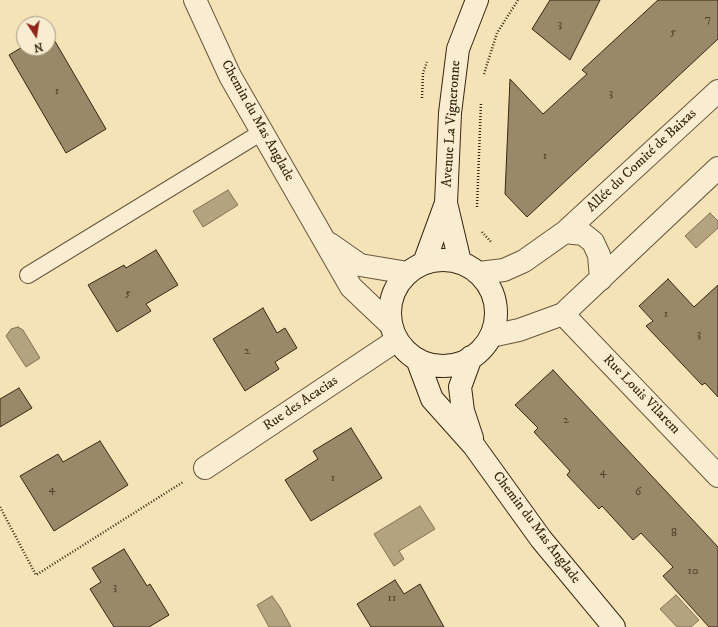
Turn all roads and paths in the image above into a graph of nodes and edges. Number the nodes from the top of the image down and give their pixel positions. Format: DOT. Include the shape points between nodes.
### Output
graph roads {
  1 [pos="195,0"];
  2 [pos="477,0"];
  3 [pos="518,0"];
  4 [pos="483,81"];
  5 [pos="718,90"];
  6 [pos="481,95"];
  7 [pos="262,132"];
  8 [pos="718,168"];
  9 [pos="446,203"];
  10 [pos="477,211"];
  11 [pos="476,226"];
  12 [pos="565,232"];
  13 [pos="324,240"];
  14 [pos="460,262"];
  15 [pos="513,266"];
  16 [pos="416,268"];
  17 [pos="478,273"];
  18 [pos="28,275"];
  19 [pos="601,279"];
  20 [pos="563,314"];
  21 [pos="394,333"];
  22 [pos="490,336"];
  23 [pos="471,357"];
  24 [pos="417,359"];
  25 [pos="474,446"];
  26 [pos="205,468"];
  27 [pos="718,476"];
  28 [pos="0,507"];
  29 [pos="614,627"];
  1 -- 7 [label="street, Chemin du Mas Anglade" via="230,76"];
  2 -- 9 [label="street, Avenue La Vigneronne" via="458,49 450,113"];
  3 -- 4 [label="path" via="497,33"];
  5 -- 12 [label="street, Allée du Comité de Baixas"];
  6 -- 10 [label="path"];
  7 -- 13 [label="street, Chemin du Mas Anglade"];
  7 -- 18 [label="lane"];
  8 -- 19 [label="street"];
  9 -- 14 [label="street, Avenue La Vigneronne"];
  9 -- 16 [label="street, Avenue La Vigneronne"];
  11 -- 15 [label="path"];
  12 -- 15 [label="street, Allée du Comité de Baixas"];
  12 -- 19 [label="street" via="582,234 593,242 600,255"];
  13 -- 16 [label="street, Chemin du Mas Anglade" via="360,265"];
  13 -- 21 [label="street, Chemin du Mas Anglade" via="352,287"];
  14 -- 16 [label="street" via="442,260"];
  14 -- 17 [label="street"];
  15 -- 17 [label="street, Allée du Comité de Baixas" via="504,270"];
  16 -- 21 [label="street" via="398,284 392,297 389,311"];
  17 -- 22 [label="street" via="489,287 495,302 495,319"];
  19 -- 20 [label="street"];
  20 -- 22 [label="street" via="519,330"];
  20 -- 27 [label="street, Rue Louis Vilarem"];
  21 -- 24 [label="street" via="406,351"];
  21 -- 26 [label="street, Rue des Acacias"];
  22 -- 23 [label="street" via="482,348"];
  23 -- 24 [label="street" via="444,366"];
  23 -- 25 [label="street, Chemin du Mas Anglade" via="460,387 463,410"];
  24 -- 25 [label="street, Chemin du Mas Anglade" via="432,399"];
  25 -- 29 [label="street, Chemin du Mas Anglade" via="540,539"];
  26 -- 28 [label="path" via="36,575"];
}
